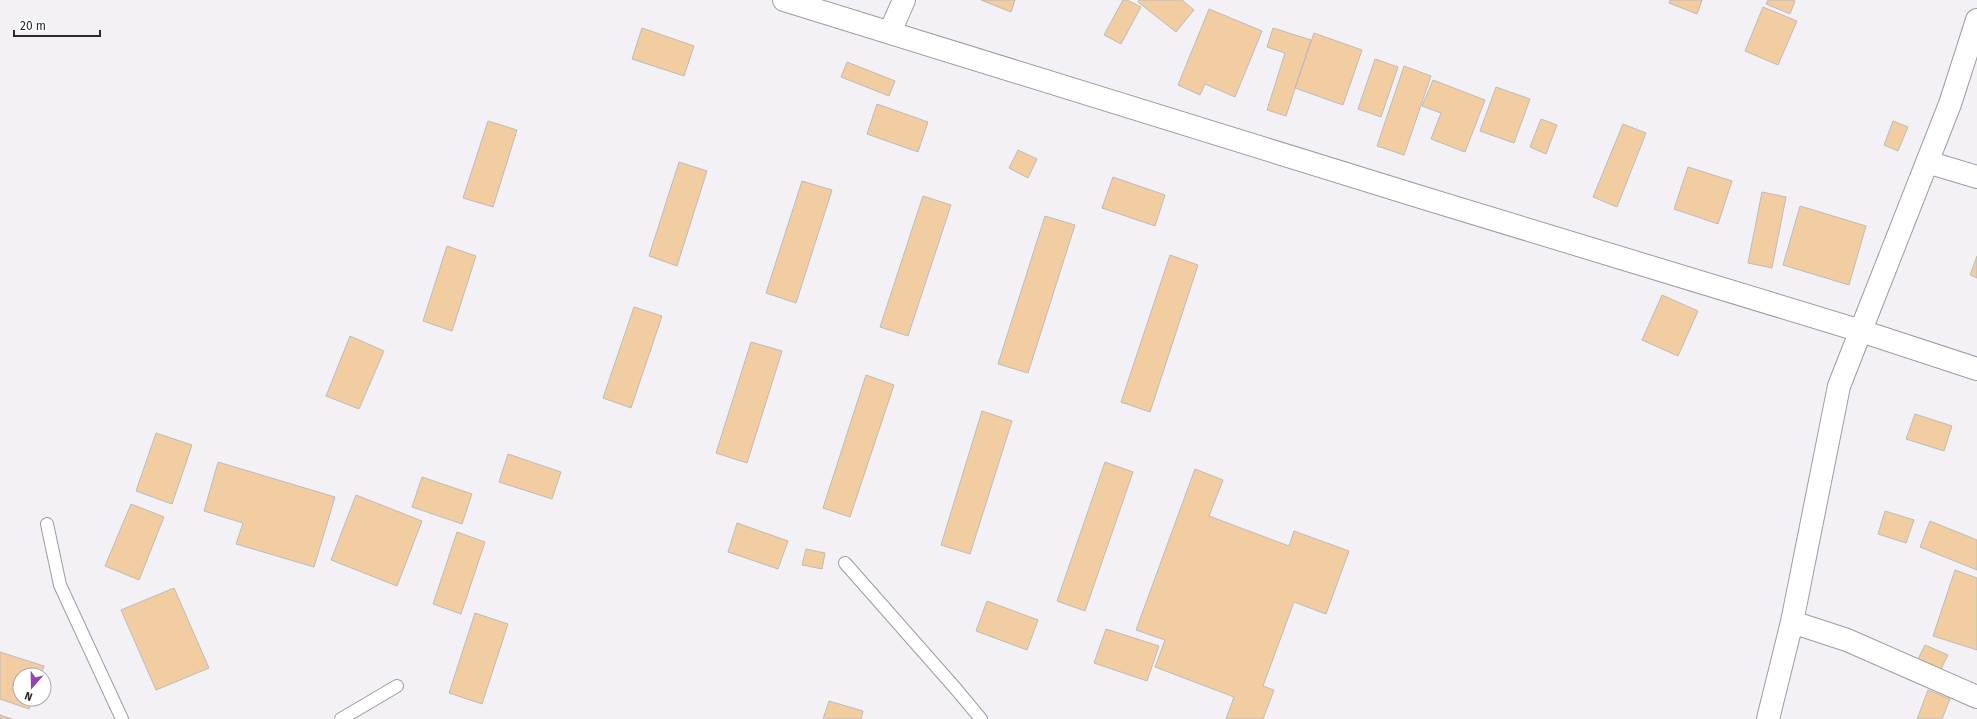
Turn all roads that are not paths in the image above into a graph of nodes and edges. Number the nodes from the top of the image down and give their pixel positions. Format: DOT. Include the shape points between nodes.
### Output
graph roads {
  1 [pos="784,0"];
  2 [pos="904,0"];
  3 [pos="1977,20"];
  4 [pos="890,32"];
  5 [pos="1927,162"];
  6 [pos="1977,177"];
  7 [pos="1861,331"];
  8 [pos="1977,369"];
  9 [pos="47,524"];
  10 [pos="844,563"];
  11 [pos="1792,622"];
  12 [pos="397,686"];
  13 [pos="1977,697"];
  14 [pos="122,719"];
  15 [pos="341,719"];
  16 [pos="981,719"];
  17 [pos="1768,719"];
  1 -- 4 [label="street"];
  2 -- 4 [label="street"];
  3 -- 5 [label="street" via="1950,104"];
  4 -- 7 [label="street"];
  5 -- 6 [label="street"];
  5 -- 7 [label="street"];
  7 -- 8 [label="street"];
  7 -- 11 [label="street" via="1839,386"];
  9 -- 14 [label="lane" via="60,585"];
  10 -- 16 [label="lane"];
  11 -- 13 [label="street" via="1847,640"];
  11 -- 17 [label="street"];
  12 -- 15 [label="lane"];
}
